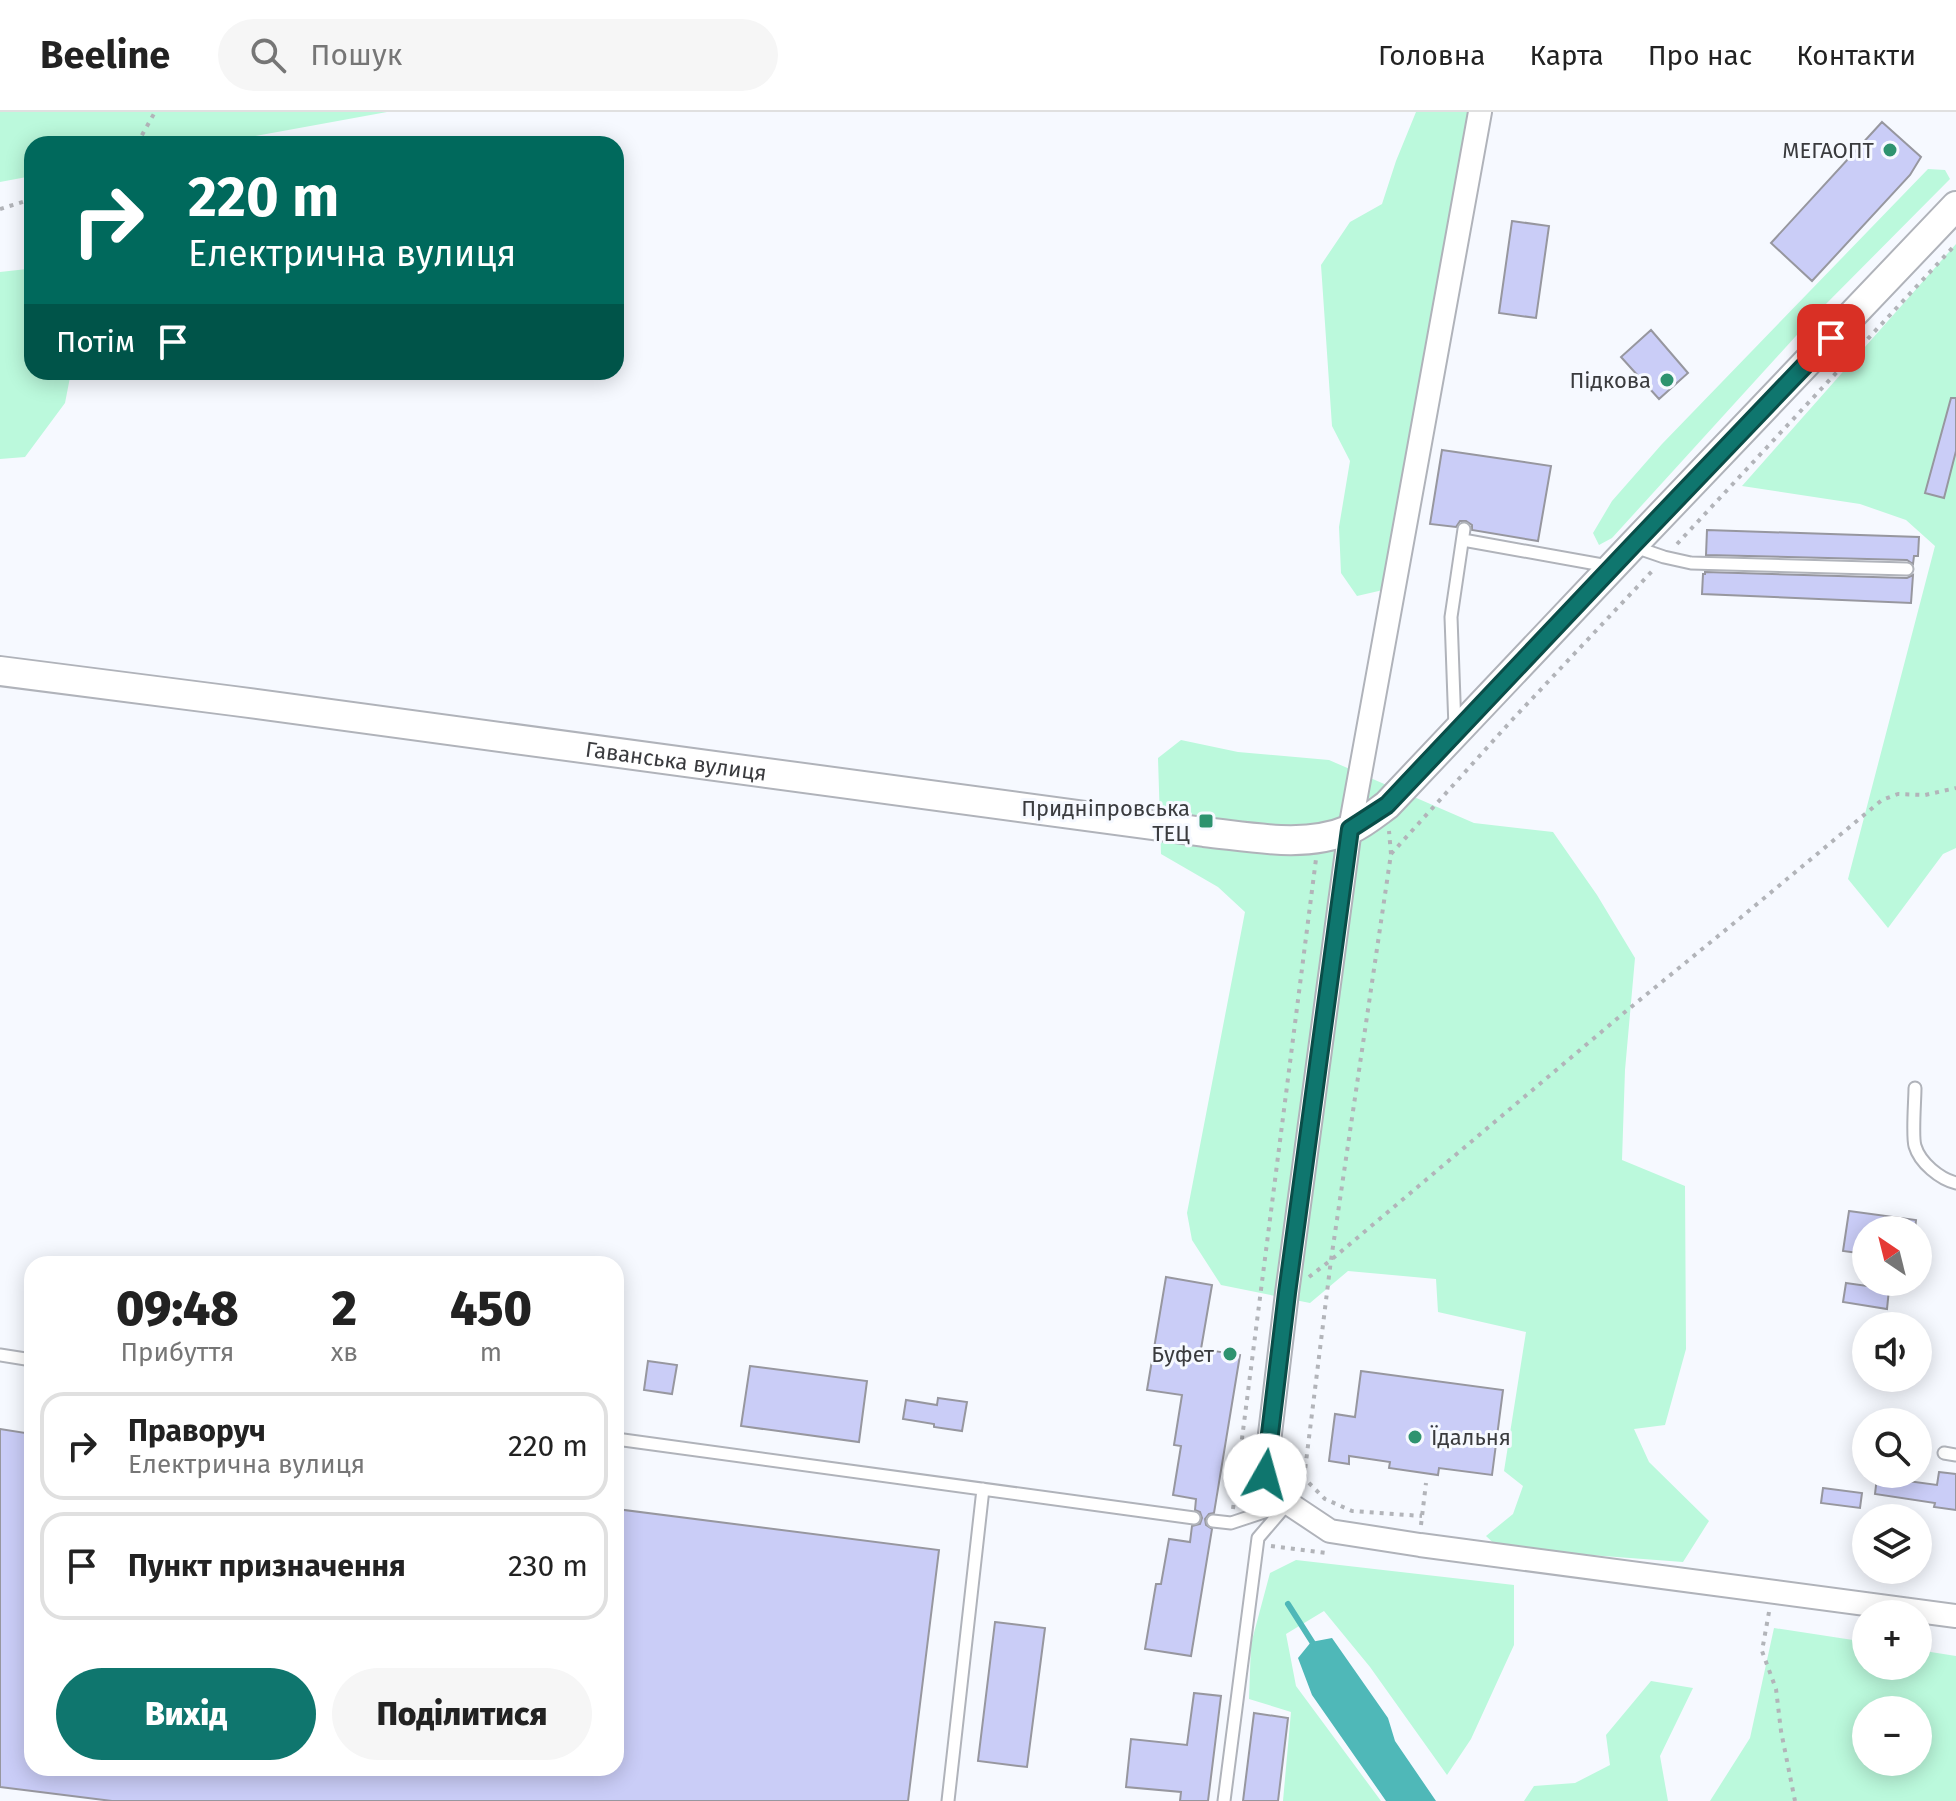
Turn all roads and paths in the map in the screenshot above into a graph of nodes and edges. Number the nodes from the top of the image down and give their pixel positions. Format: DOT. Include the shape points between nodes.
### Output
graph roads {
  1 [pos="155,112"];
  2 [pos="1480,112"];
  3 [pos="142,136"];
  4 [pos="24,202"];
  5 [pos="1956,206"];
  6 [pos="0,209"];
  7 [pos="1622,556"];
  8 [pos="1907,569"];
  9 [pos="0,671"];
  10 [pos="1455,733"];
  11 [pos="1956,788"];
  12 [pos="1350,829"];
  13 [pos="1319,838"];
  14 [pos="1915,1088"];
  15 [pos="1956,1183"];
  16 [pos="1287,1293"];
  17 [pos="0,1355"];
  18 [pos="24,1359"];
  19 [pos="624,1440"];
  20 [pos="1265,1475"];
  21 [pos="1426,1483"];
  22 [pos="983,1489"];
  23 [pos="1288,1503"];
  24 [pos="1422,1516"];
  25 [pos="1194,1518"];
  26 [pos="1213,1521"];
  27 [pos="1231,1523"];
  28 [pos="1420,1545"];
  29 [pos="1774,1592"];
  30 [pos="1956,1616"];
  31 [pos="948,1801"];
  32 [pos="1224,1801"];
  33 [pos="1795,1801"];
  1 -- 3 [label="path"];
  2 -- 12 [label="street"];
  4 -- 6 [label="path"];
  5 -- 7 [label="street, Гаванська вулиця"];
  7 -- 8 [label="lane"];
  7 -- 10 [label="street, Гаванська вулиця"];
  7 -- 10 [label="lane" via="1464,534 1451,617"];
  9 -- 13 [label="street, Гаванська вулиця" via="1204,832 1292,841"];
  10 -- 12 [label="street, Гаванська вулиця" via="1387,805"];
  11 -- 16 [label="path" via="1882,800"];
  12 -- 13 [label="street, Гаванська вулиця"];
  12 -- 16 [label="street"];
  13 -- 27 [label="path"];
  14 -- 15 [label="lane" via="1915,1145 1928,1166"];
  16 -- 20 [label="street"];
  17 -- 18 [label="lane"];
  19 -- 22 [label="lane"];
  20 -- 23 [label="street"];
  20 -- 24 [label="path" via="1304,1478 1325,1499 1352,1511"];
  21 -- 24 [label="path"];
  22 -- 25 [label="lane"];
  22 -- 31 [label="lane"];
  23 -- 27 [label="lane"];
  23 -- 28 [label="street" via="1330,1531"];
  23 -- 32 [label="lane" via="1258,1538"];
  24 -- 28 [label="path"];
  26 -- 27 [label="lane"];
  28 -- 29 [label="street"];
  29 -- 30 [label="street"];
  29 -- 33 [label="path" via="1762,1651 1776,1689"];
}
